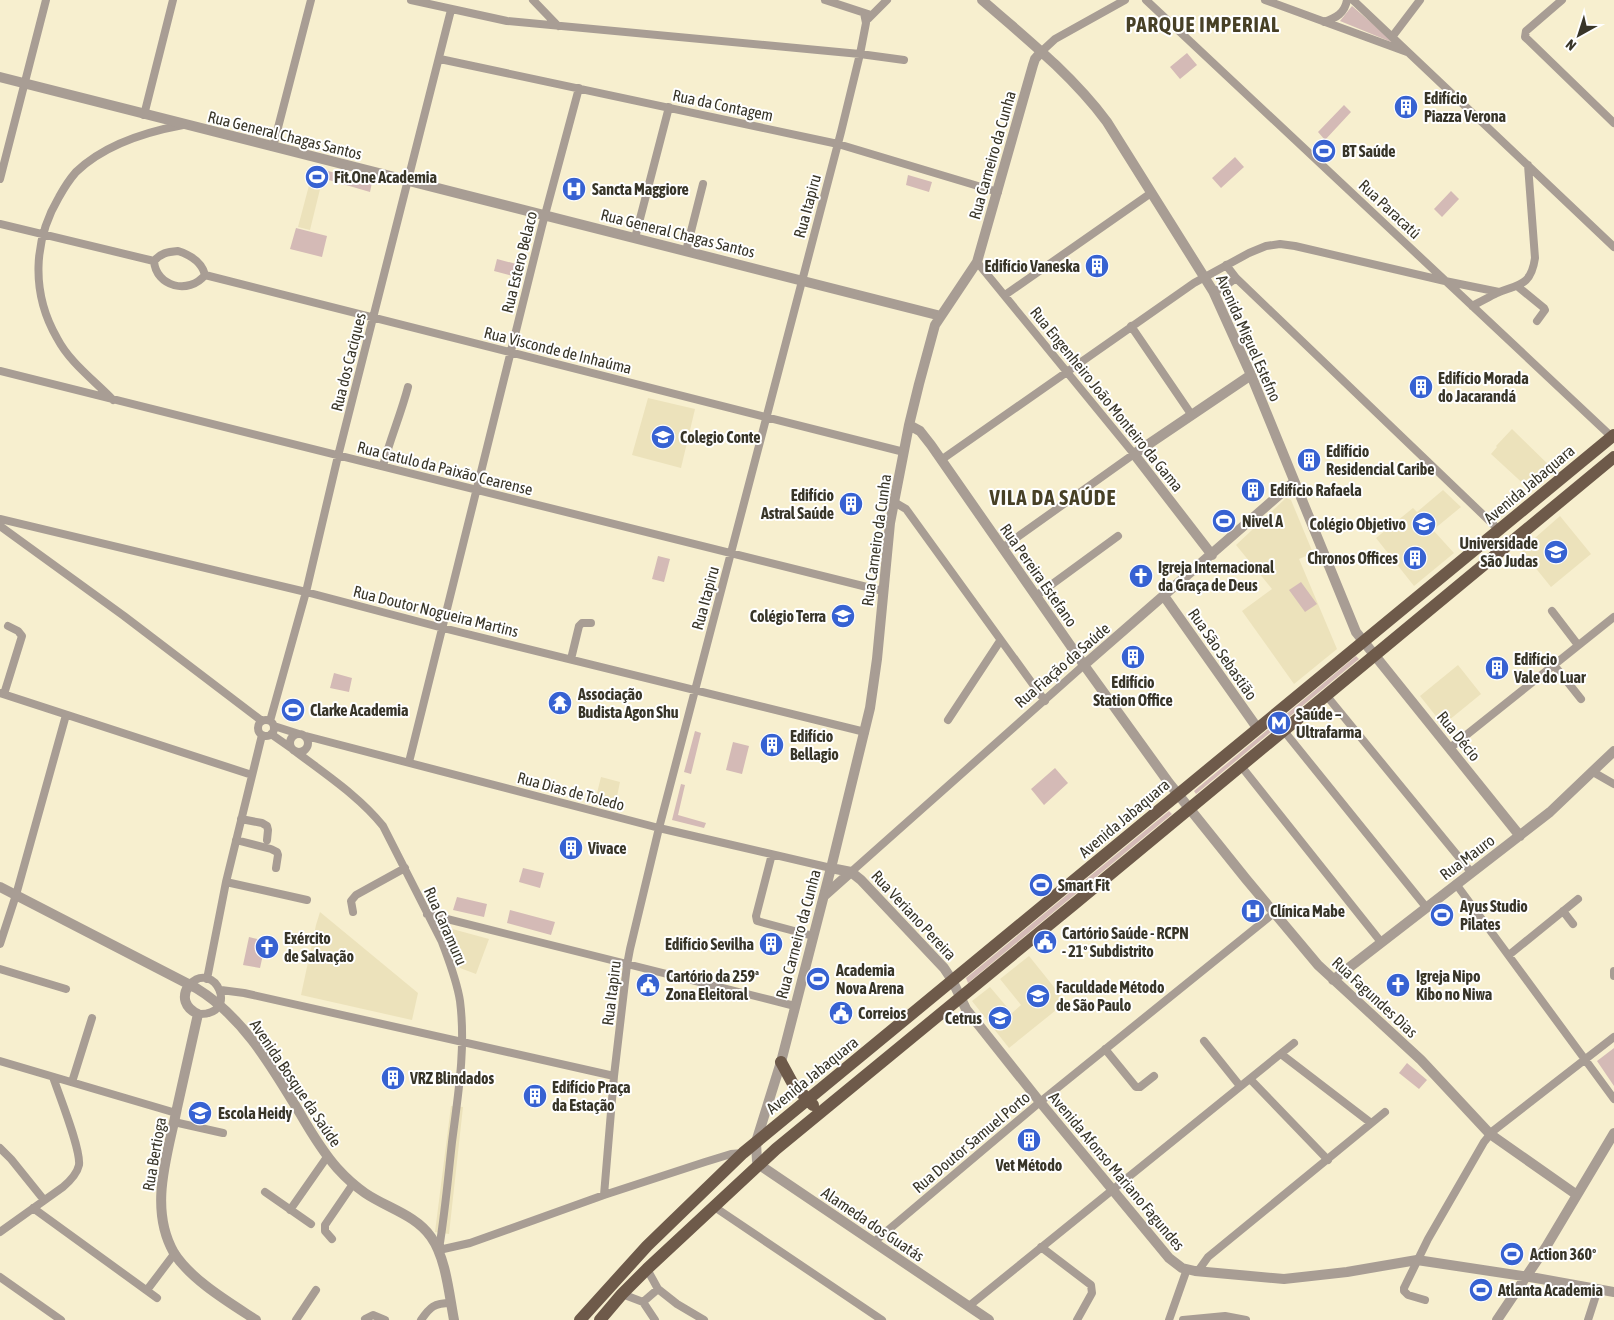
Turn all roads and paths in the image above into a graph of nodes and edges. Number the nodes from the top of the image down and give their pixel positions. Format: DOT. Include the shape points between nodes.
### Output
graph roads {
  1 [pos="46,0"];
  2 [pos="174,0"];
  3 [pos="310,0"];
  4 [pos="411,0"];
  5 [pos="533,0"];
  6 [pos="825,0"];
  7 [pos="887,0"];
  8 [pos="982,0"];
  9 [pos="1125,0"];
  10 [pos="1146,0"];
  11 [pos="1265,0"];
  12 [pos="1347,0"];
  13 [pos="1353,0"];
  14 [pos="1420,0"];
  15 [pos="1562,0"];
  16 [pos="451,10"];
  17 [pos="868,14"];
  18 [pos="1324,22"];
  19 [pos="558,26"];
  20 [pos="1392,37"];
  21 [pos="1042,51"];
  22 [pos="860,54"];
  23 [pos="1411,54"];
  24 [pos="440,58"];
  25 [pos="904,60"];
  26 [pos="0,77"];
  27 [pos="25,84"];
  28 [pos="579,88"];
  29 [pos="669,106"];
  30 [pos="144,115"];
  31 [pos="1614,123"];
  32 [pos="183,125"];
  33 [pos="838,144"];
  34 [pos="273,147"];
  35 [pos="1528,166"];
  36 [pos="0,179"];
  37 [pos="408,181"];
  38 [pos="703,184"];
  39 [pos="998,192"];
  40 [pos="1151,193"];
  41 [pos="545,215"];
  42 [pos="0,224"];
  43 [pos="42,235"];
  44 [pos="635,238"];
  45 [pos="1614,247"];
  46 [pos="686,251"];
  47 [pos="154,261"];
  48 [pos="978,262"];
  49 [pos="1226,265"];
  50 [pos="205,275"];
  51 [pos="1205,276"];
  52 [pos="1236,278"];
  53 [pos="802,280"];
  54 [pos="1445,282"];
  55 [pos="1517,286"];
  56 [pos="1213,291"];
  57 [pos="1500,292"];
  58 [pos="1005,296"];
  59 [pos="1472,306"];
  60 [pos="941,316"];
  61 [pos="373,318"];
  62 [pos="1537,321"];
  63 [pos="1131,326"];
  64 [pos="510,353"];
  65 [pos="0,371"];
  66 [pos="1067,371"];
  67 [pos="1251,375"];
  68 [pos="408,387"];
  69 [pos="113,400"];
  70 [pos="1191,414"];
  71 [pos="767,417"];
  72 [pos="909,425"];
  73 [pos="1613,437"];
  74 [pos="904,452"];
  75 [pos="1134,454"];
  76 [pos="338,456"];
  77 [pos="1614,457"];
  78 [pos="941,460"];
  79 [pos="383,466"];
  80 [pos="1294,482"];
  81 [pos="477,490"];
  82 [pos="894,502"];
  83 [pos="0,519"];
  84 [pos="0,526"];
  85 [pos="1499,530"];
  86 [pos="1118,536"];
  87 [pos="1002,548"];
  88 [pos="731,554"];
  89 [pos="1212,555"];
  90 [pos="883,591"];
  91 [pos="306,592"];
  92 [pos="1036,596"];
  93 [pos="1164,596"];
  94 [pos="1552,611"];
  95 [pos="1614,617"];
  96 [pos="591,623"];
  97 [pos="8,626"];
  98 [pos="443,628"];
  99 [pos="1000,640"];
  100 [pos="1364,642"];
  101 [pos="1578,645"];
  102 [pos="1374,655"];
  103 [pos="570,659"];
  104 [pos="1554,665"];
  105 [pos="1084,666"];
  106 [pos="696,690"];
  107 [pos="2,693"];
  108 [pos="1326,695"];
  109 [pos="1581,699"];
  110 [pos="1045,701"];
  111 [pos="66,715"];
  112 [pos="948,720"];
  113 [pos="262,721"];
  114 [pos="272,724"];
  115 [pos="1258,728"];
  116 [pos="1284,731"];
  117 [pos="865,732"];
  118 [pos="272,734"];
  119 [pos="302,735"];
  120 [pos="262,736"];
  121 [pos="1450,748"];
  122 [pos="293,750"];
  123 [pos="1614,751"];
  124 [pos="409,762"];
  125 [pos="1241,766"];
  126 [pos="1593,772"];
  127 [pos="252,775"];
  128 [pos="1614,784"];
  129 [pos="1178,794"];
  130 [pos="1189,808"];
  131 [pos="241,819"];
  132 [pos="660,828"];
  133 [pos="1520,836"];
  134 [pos="236,840"];
  135 [pos="266,840"];
  136 [pos="772,854"];
  137 [pos="834,856"];
  138 [pos="276,868"];
  139 [pos="405,868"];
  140 [pos="831,868"];
  141 [pos="848,871"];
  142 [pos="1471,872"];
  143 [pos="226,882"];
  144 [pos="1456,884"];
  145 [pos="0,887"];
  146 [pos="16,895"];
  147 [pos="824,896"];
  148 [pos="1578,898"];
  149 [pos="307,900"];
  150 [pos="1426,907"];
  151 [pos="1563,911"];
  152 [pos="353,912"];
  153 [pos="1274,913"];
  154 [pos="427,914"];
  155 [pos="1573,924"];
  156 [pos="813,936"];
  157 [pos="1381,942"];
  158 [pos="0,944"];
  159 [pos="1509,955"];
  160 [pos="627,965"];
  161 [pos="0,969"];
  162 [pos="1614,971"];
  163 [pos="1614,976"];
  164 [pos="207,979"];
  165 [pos="952,980"];
  166 [pos="1333,980"];
  167 [pos="189,985"];
  168 [pos="66,989"];
  169 [pos="220,990"];
  170 [pos="960,997"];
  171 [pos="220,1005"];
  172 [pos="795,1006"];
  173 [pos="198,1014"];
  174 [pos="92,1018"];
  175 [pos="1614,1037"];
  176 [pos="462,1041"];
  177 [pos="1204,1041"];
  178 [pos="1294,1044"];
  179 [pos="1105,1049"];
  180 [pos="1281,1054"];
  181 [pos="1584,1060"];
  182 [pos="0,1061"];
  183 [pos="781,1062"];
  184 [pos="614,1076"];
  185 [pos="1154,1076"];
  186 [pos="53,1077"];
  187 [pos="1250,1079"];
  188 [pos="72,1082"];
  189 [pos="1240,1086"];
  190 [pos="1614,1099"];
  191 [pos="807,1100"];
  192 [pos="1040,1102"];
  193 [pos="820,1112"];
  194 [pos="1385,1112"];
  195 [pos="175,1117"];
  196 [pos="1372,1123"];
  197 [pos="1614,1132"];
  198 [pos="223,1133"];
  199 [pos="1490,1134"];
  200 [pos="756,1142"];
  201 [pos="0,1148"];
  202 [pos="743,1153"];
  203 [pos="328,1157"];
  204 [pos="1328,1160"];
  205 [pos="759,1164"];
  206 [pos="353,1184"];
  207 [pos="1113,1190"];
  208 [pos="265,1192"];
  209 [pos="604,1195"];
  210 [pos="1577,1195"];
  211 [pos="44,1200"];
  212 [pos="713,1206"];
  213 [pos="33,1208"];
  214 [pos="290,1210"];
  215 [pos="311,1224"];
  216 [pos="0,1232"];
  217 [pos="332,1238"];
  218 [pos="874,1242"];
  219 [pos="1041,1247"];
  220 [pos="439,1249"];
  221 [pos="175,1253"];
  222 [pos="1417,1260"];
  223 [pos="647,1269"];
  224 [pos="1187,1269"];
  225 [pos="1198,1271"];
  226 [pos="1525,1276"];
  227 [pos="0,1277"];
  228 [pos="658,1289"];
  229 [pos="1598,1289"];
  230 [pos="147,1290"];
  231 [pos="316,1290"];
  232 [pos="1614,1292"];
  233 [pos="622,1294"];
  234 [pos="157,1298"];
  235 [pos="1425,1300"];
  236 [pos="643,1302"];
  237 [pos="450,1303"];
  238 [pos="969,1306"];
  239 [pos="365,1319"];
  240 [pos="61,1320"];
  241 [pos="256,1320"];
  242 [pos="296,1320"];
  243 [pos="385,1320"];
  244 [pos="421,1320"];
  245 [pos="454,1320"];
  246 [pos="580,1320"];
  247 [pos="600,1320"];
  248 [pos="655,1320"];
  249 [pos="704,1320"];
  250 [pos="882,1320"];
  251 [pos="989,1320"];
  252 [pos="1077,1320"];
  253 [pos="1169,1320"];
  254 [pos="1183,1320"];
  255 [pos="1246,1320"];
  256 [pos="1497,1320"];
  257 [pos="1588,1320"];
  1 -- 27 [label="street"];
  2 -- 30 [label="street"];
  3 -- 34 [label="street"];
  4 -- 16 [label="street"];
  5 -- 19 [label="street"];
  6 -- 17 [label="street"];
  7 -- 17 [label="street"];
  8 -- 21 [label="street, Avenida Miguel Estefno"];
  9 -- 21 [label="street, Rua Carneiro da Cunha" via="1055,39"];
  10 -- 54 [label="street, Rua Paracatú"];
  11 -- 18 [label="street"];
  12 -- 18 [label="street" via="1341,13"];
  13 -- 20 [label="street"];
  14 -- 20 [label="street"];
  15 -- 31 [label="street" via="1524,35"];
  16 -- 19 [label="street" via="507,21"];
  16 -- 24 [label="street, Rua dos Caciques"];
  17 -- 22 [label="street, Rua Itapiru"];
  18 -- 23 [label="street"];
  19 -- 22 [label="street"];
  20 -- 23 [label="street"];
  21 -- 39 [label="street, Rua Carneiro da Cunha" via="1032,66"];
  21 -- 40 [label="street, Avenida Miguel Estefno" via="1096,107"];
  22 -- 25 [label="street"];
  22 -- 33 [label="street, Rua Itapiru"];
  23 -- 35 [label="street"];
  24 -- 28 [label="street, Rua da Contagem"];
  24 -- 37 [label="street, Rua dos Caciques"];
  26 -- 27 [label="street, Rua General Chagas Santos"];
  27 -- 30 [label="street, Rua General Chagas Santos"];
  27 -- 36 [label="street"];
  28 -- 29 [label="street, Rua da Contagem"];
  28 -- 41 [label="street, Rua Estero Belaco"];
  29 -- 33 [label="street, Rua da Contagem"];
  29 -- 44 [label="street"];
  30 -- 32 [label="street, Rua General Chagas Santos"];
  32 -- 34 [label="street, Rua General Chagas Santos"];
  32 -- 43 [label="street" via="154,131 93,159 69,181"];
  33 -- 39 [label="street, Rua da Contagem"];
  33 -- 53 [label="street, Rua Itapiru"];
  34 -- 37 [label="street, Rua General Chagas Santos"];
  35 -- 45 [label="street"];
  35 -- 55 [label="street" via="1535,258 1533,270"];
  37 -- 41 [label="street, Rua General Chagas Santos"];
  37 -- 61 [label="street, Rua dos Caciques"];
  38 -- 46 [label="street"];
  39 -- 48 [label="street, Rua Carneiro da Cunha"];
  40 -- 51 [label="street, Avenida Miguel Estefno"];
  40 -- 58 [label="street"];
  41 -- 44 [label="street, Rua General Chagas Santos"];
  41 -- 64 [label="street, Rua Estero Belaco"];
  42 -- 43 [label="street"];
  43 -- 47 [label="street"];
  43 -- 69 [label="street" via="38,262 40,293 50,324 69,356"];
  44 -- 46 [label="street, Rua General Chagas Santos"];
  46 -- 53 [label="street, Rua General Chagas Santos"];
  47 -- 50 [label="street" via="166,252 178,251 197,261"];
  47 -- 50 [label="street" via="160,277 171,285 193,284"];
  48 -- 58 [label="street, Rua Engenheiro João Monteiro da Gama"];
  48 -- 60 [label="street, Rua Carneiro da Cunha"];
  49 -- 51 [label="street"];
  49 -- 52 [label="street"];
  49 -- 54 [label="street" via="1266,246 1280,244"];
  50 -- 61 [label="street, Rua Visconde de Inhaúma"];
  51 -- 56 [label="street, Avenida Miguel Estefno"];
  51 -- 63 [label="street"];
  52 -- 56 [label="street" via="1222,289"];
  52 -- 85 [label="street"];
  53 -- 60 [label="street, Rua General Chagas Santos"];
  53 -- 71 [label="street, Rua Itapiru"];
  54 -- 57 [label="street"];
  54 -- 59 [label="street, Rua Paracatú"];
  55 -- 57 [label="street"];
  55 -- 62 [label="street" via="1544,308"];
  56 -- 67 [label="street, Avenida Miguel Estefno"];
  57 -- 59 [label="street"];
  58 -- 66 [label="street, Rua Engenheiro João Monteiro da Gama"];
  59 -- 73 [label="street, Rua Paracatú"];
  60 -- 72 [label="street, Rua Carneiro da Cunha" via="929,344"];
  61 -- 64 [label="street, Rua Visconde de Inhaúma"];
  61 -- 76 [label="street, Rua dos Caciques"];
  63 -- 66 [label="street"];
  63 -- 70 [label="street"];
  64 -- 71 [label="street, Rua Visconde de Inhaúma"];
  64 -- 81 [label="street, Rua Estero Belaco"];
  65 -- 69 [label="street, Rua Catulo da Paixão Cearense"];
  66 -- 75 [label="street, Rua Engenheiro João Monteiro da Gama"];
  66 -- 78 [label="street"];
  67 -- 70 [label="street"];
  67 -- 80 [label="street, Avenida Miguel Estefno"];
  68 -- 79 [label="street"];
  69 -- 76 [label="street, Rua Catulo da Paixão Cearense"];
  70 -- 75 [label="street"];
  71 -- 74 [label="street, Rua Visconde de Inhaúma"];
  71 -- 88 [label="street, Rua Itapiru"];
  72 -- 74 [label="street, Rua Carneiro da Cunha"];
  72 -- 78 [label="street, Rua Pereira Estefano" via="920,431"];
  73 -- 85 [label="main road, Avenida Jabaquara"];
  74 -- 82 [label="street, Rua Carneiro da Cunha"];
  75 -- 87 [label="street"];
  75 -- 89 [label="street, Rua Engenheiro João Monteiro da Gama"];
  76 -- 79 [label="street, Rua Catulo da Paixão Cearense"];
  76 -- 91 [label="street, Rua dos Caciques"];
  77 -- 102 [label="main road, Avenida Jabaquara"];
  78 -- 87 [label="street, Rua Pereira Estefano"];
  79 -- 81 [label="street, Rua Catulo da Paixão Cearense"];
  80 -- 89 [label="street, Rua Fiação da Saúde"];
  80 -- 100 [label="street, Avenida Miguel Estefno" via="1356,632"];
  81 -- 88 [label="street, Rua Catulo da Paixão Cearense"];
  81 -- 98 [label="street, Rua Estero Belaco"];
  82 -- 90 [label="street, Rua Carneiro da Cunha"];
  82 -- 99 [label="street" via="906,508"];
  83 -- 91 [label="street, Rua Doutor Nogueira Martins"];
  84 -- 113 [label="street"];
  85 -- 100 [label="main road, Avenida Jabaquara"];
  86 -- 92 [label="street"];
  87 -- 92 [label="street, Rua Pereira Estefano"];
  88 -- 90 [label="street, Rua Catulo da Paixão Cearense"];
  88 -- 106 [label="street, Rua Itapiru"];
  89 -- 93 [label="street, Rua Fiação da Saúde"];
  90 -- 117 [label="street, Rua Carneiro da Cunha" via="877,659"];
  91 -- 98 [label="street, Rua Doutor Nogueira Martins"];
  91 -- 114 [label="street, Rua dos Caciques"];
  92 -- 105 [label="street, Rua Pereira Estefano"];
  93 -- 105 [label="street, Rua Fiação da Saúde"];
  93 -- 115 [label="street, Rua São Sebastião"];
  94 -- 101 [label="street"];
  95 -- 101 [label="street"];
  96 -- 103 [label="street" via="580,626"];
  97 -- 107 [label="street" via="20,633 22,639"];
  98 -- 103 [label="street, Rua Doutor Nogueira Martins"];
  98 -- 124 [label="street, Rua Estero Belaco"];
  99 -- 110 [label="street"];
  99 -- 112 [label="street"];
  100 -- 102 [label="street, Avenida Miguel Estefno"];
  100 -- 115 [label="main road, Avenida Jabaquara"];
  101 -- 104 [label="street"];
  102 -- 108 [label="main road, Avenida Jabaquara"];
  102 -- 121 [label="street, Rua Décio"];
  103 -- 106 [label="street, Rua Doutor Nogueira Martins"];
  104 -- 109 [label="street"];
  104 -- 121 [label="street"];
  105 -- 110 [label="street, Rua Fiação da Saúde"];
  105 -- 129 [label="street, Rua Pereira Estefano"];
  106 -- 117 [label="street, Rua Doutor Nogueira Martins"];
  106 -- 132 [label="street, Rua Itapiru"];
  107 -- 111 [label="street"];
  108 -- 116 [label="main road, Avenida Jabaquara"];
  108 -- 142 [label="street"];
  110 -- 141 [label="street, Rua Fiação da Saúde"];
  111 -- 127 [label="street"];
  111 -- 146 [label="street"];
  113 -- 114 [label="street"];
  113 -- 120 [label="street" via="258,727"];
  114 -- 118 [label="street"];
  114 -- 119 [label="street, Rua Dias de Toledo"];
  115 -- 129 [label="main road, Avenida Jabaquara"];
  116 -- 125 [label="main road, Avenida Jabaquara"];
  116 -- 150 [label="street"];
  117 -- 137 [label="street, Rua Carneiro da Cunha"];
  118 -- 120 [label="street"];
  118 -- 122 [label="street, Rua Caramuru"];
  119 -- 122 [label="street" via="292,738"];
  119 -- 122 [label="street" via="307,748"];
  119 -- 124 [label="street, Rua Dias de Toledo"];
  120 -- 127 [label="street"];
  121 -- 133 [label="street, Rua Décio"];
  122 -- 139 [label="street, Rua Caramuru" via="345,789 376,818"];
  123 -- 126 [label="street, Rua Mauro"];
  124 -- 132 [label="street, Rua Dias de Toledo"];
  125 -- 130 [label="main road, Avenida Jabaquara"];
  125 -- 157 [label="street"];
  126 -- 128 [label="street"];
  126 -- 133 [label="street, Rua Mauro"];
  127 -- 131 [label="street"];
  129 -- 130 [label="street, Rua Fagundes Dias"];
  129 -- 165 [label="main road, Avenida Jabaquara"];
  130 -- 153 [label="street, Rua Fagundes Dias"];
  130 -- 170 [label="main road, Avenida Jabaquara"];
  131 -- 134 [label="street"];
  131 -- 135 [label="street" via="267,826"];
  132 -- 136 [label="street, Rua Dias de Toledo"];
  132 -- 160 [label="street, Rua Itapiru"];
  133 -- 142 [label="street, Rua Mauro"];
  134 -- 138 [label="street" via="274,850 278,854"];
  134 -- 143 [label="street"];
  136 -- 140 [label="street, Rua Dias de Toledo"];
  136 -- 156 [label="street" via="757,921"];
  137 -- 140 [label="street, Rua Carneiro da Cunha"];
  137 -- 141 [label="street"];
  139 -- 152 [label="street" via="356,895 351,901"];
  139 -- 154 [label="street, Rua Caramuru"];
  140 -- 141 [label="street"];
  140 -- 147 [label="street, Rua Carneiro da Cunha"];
  141 -- 147 [label="street, Rua Veriano Pereira"];
  141 -- 165 [label="street, Rua Veriano Pereira" via="861,880"];
  142 -- 144 [label="street, Rua Mauro"];
  143 -- 149 [label="street"];
  143 -- 164 [label="street"];
  144 -- 150 [label="street, Rua Mauro"];
  144 -- 159 [label="street"];
  145 -- 146 [label="street, Avenida Bosque da Saúde"];
  146 -- 158 [label="street"];
  146 -- 167 [label="street, Avenida Bosque da Saúde"];
  147 -- 156 [label="street, Rua Carneiro da Cunha"];
  148 -- 151 [label="street"];
  150 -- 157 [label="street, Rua Mauro"];
  151 -- 155 [label="street"];
  151 -- 159 [label="street"];
  153 -- 166 [label="street, Rua Fagundes Dias"];
  153 -- 179 [label="street, Rua Doutor Samuel Porto"];
  154 -- 160 [label="street"];
  154 -- 176 [label="street, Rua Caramuru" via="442,942 454,977"];
  156 -- 172 [label="street, Rua Carneiro da Cunha"];
  157 -- 166 [label="street, Rua Mauro"];
  159 -- 181 [label="street"];
  160 -- 172 [label="street"];
  160 -- 184 [label="street, Rua Itapiru"];
  161 -- 168 [label="street"];
  162 -- 163 [label="street"];
  164 -- 167 [label="street" via="198,979"];
  164 -- 169 [label="street"];
  165 -- 170 [label="street, Avenida Afonso Mariano Fagundes"];
  165 -- 191 [label="main road, Avenida Jabaquara"];
  166 -- 199 [label="street, Rua Fagundes Dias" via="1421,1060"];
  167 -- 171 [label="street, Avenida Bosque da Saúde"];
  167 -- 173 [label="street" via="185,1000"];
  169 -- 171 [label="street"];
  169 -- 176 [label="street"];
  170 -- 192 [label="street, Avenida Afonso Mariano Fagundes"];
  170 -- 193 [label="main road, Avenida Jabaquara"];
  171 -- 173 [label="street" via="210,1013"];
  171 -- 203 [label="street, Avenida Bosque da Saúde" via="265,1059"];
  172 -- 183 [label="street, Rua Carneiro da Cunha"];
  173 -- 195 [label="street, Rua Bertioga"];
  174 -- 188 [label="street"];
  175 -- 181 [label="street"];
  176 -- 184 [label="street"];
  176 -- 220 [label="street, Rua Caramuru" via="461,1074"];
  177 -- 189 [label="street"];
  178 -- 180 [label="street"];
  179 -- 185 [label="street" via="1136,1087"];
  179 -- 192 [label="street, Rua Doutor Samuel Porto"];
  180 -- 187 [label="street"];
  180 -- 196 [label="street"];
  181 -- 190 [label="street"];
  181 -- 199 [label="street"];
  182 -- 186 [label="street"];
  183 -- 191 [label="main road"];
  183 -- 200 [label="street, Rua Carneiro da Cunha"];
  184 -- 209 [label="street, Rua Itapiru"];
  186 -- 188 [label="street"];
  186 -- 211 [label="street" via="78,1152 79,1166 70,1180"];
  187 -- 189 [label="street"];
  187 -- 204 [label="street"];
  188 -- 195 [label="street"];
  189 -- 207 [label="street"];
  191 -- 193 [label="main road"];
  191 -- 200 [label="main road, Avenida Jabaquara"];
  192 -- 207 [label="street, Avenida Afonso Mariano Fagundes"];
  192 -- 218 [label="street, Rua Doutor Samuel Porto"];
  193 -- 205 [label="main road, Avenida Jabaquara"];
  194 -- 196 [label="street"];
  195 -- 198 [label="street"];
  195 -- 221 [label="street, Rua Bertioga" via="161,1199 163,1222"];
  196 -- 204 [label="street"];
  197 -- 210 [label="street"];
  199 -- 210 [label="street, Rua Fagundes Dias"];
  199 -- 222 [label="street"];
  200 -- 202 [label="main road, Avenida Jabaquara"];
  200 -- 205 [label="street"];
  201 -- 211 [label="street"];
  202 -- 209 [label="street" via="731,1154"];
  202 -- 246 [label="main road, Avenida Jabaquara" via="647,1246"];
  203 -- 206 [label="street, Avenida Bosque da Saúde"];
  203 -- 214 [label="street"];
  204 -- 225 [label="street" via="1208,1258"];
  205 -- 212 [label="main road, Avenida Jabaquara"];
  205 -- 218 [label="street, Alameda dos Guatás"];
  206 -- 217 [label="street" via="325,1225 324,1231"];
  206 -- 220 [label="street, Avenida Bosque da Saúde" via="417,1222"];
  207 -- 219 [label="street"];
  207 -- 224 [label="street, Avenida Afonso Mariano Fagundes" via="1169,1258"];
  208 -- 214 [label="street"];
  209 -- 220 [label="street" via="470,1244"];
  210 -- 226 [label="street"];
  211 -- 213 [label="street"];
  212 -- 223 [label="main road, Avenida Jabaquara"];
  212 -- 250 [label="street"];
  213 -- 216 [label="street"];
  213 -- 230 [label="street"];
  214 -- 215 [label="street"];
  218 -- 238 [label="street, Alameda dos Guatás"];
  219 -- 238 [label="street"];
  219 -- 252 [label="street" via="1091,1285 1092,1293"];
  220 -- 237 [label="street, Avenida Bosque da Saúde"];
  221 -- 230 [label="street"];
  221 -- 241 [label="street, Rua Bertioga" via="200,1280"];
  222 -- 225 [label="street, Avenida Afonso Mariano Fagundes" via="1284,1279"];
  222 -- 226 [label="street, Avenida Afonso Mariano Fagundes"];
  222 -- 235 [label="street" via="1404,1291"];
  223 -- 228 [label="street"];
  223 -- 233 [label="main road, Avenida Jabaquara"];
  224 -- 225 [label="street, Avenida Afonso Mariano Fagundes"];
  224 -- 253 [label="street"];
  226 -- 229 [label="street, Avenida Afonso Mariano Fagundes"];
  226 -- 256 [label="street"];
  227 -- 240 [label="street"];
  228 -- 236 [label="street"];
  228 -- 249 [label="street"];
  229 -- 232 [label="street, Avenida Afonso Mariano Fagundes"];
  229 -- 257 [label="street"];
  230 -- 234 [label="street"];
  231 -- 242 [label="street"];
  233 -- 236 [label="street"];
  233 -- 247 [label="main road, Avenida Jabaquara"];
  236 -- 248 [label="street"];
  237 -- 244 [label="street" via="437,1304"];
  237 -- 245 [label="street, Avenida Bosque da Saúde"];
  238 -- 251 [label="street, Alameda dos Guatás"];
  239 -- 243 [label="street" via="373,1315"];
  254 -- 255 [label="street" via="1224,1316"];
}
